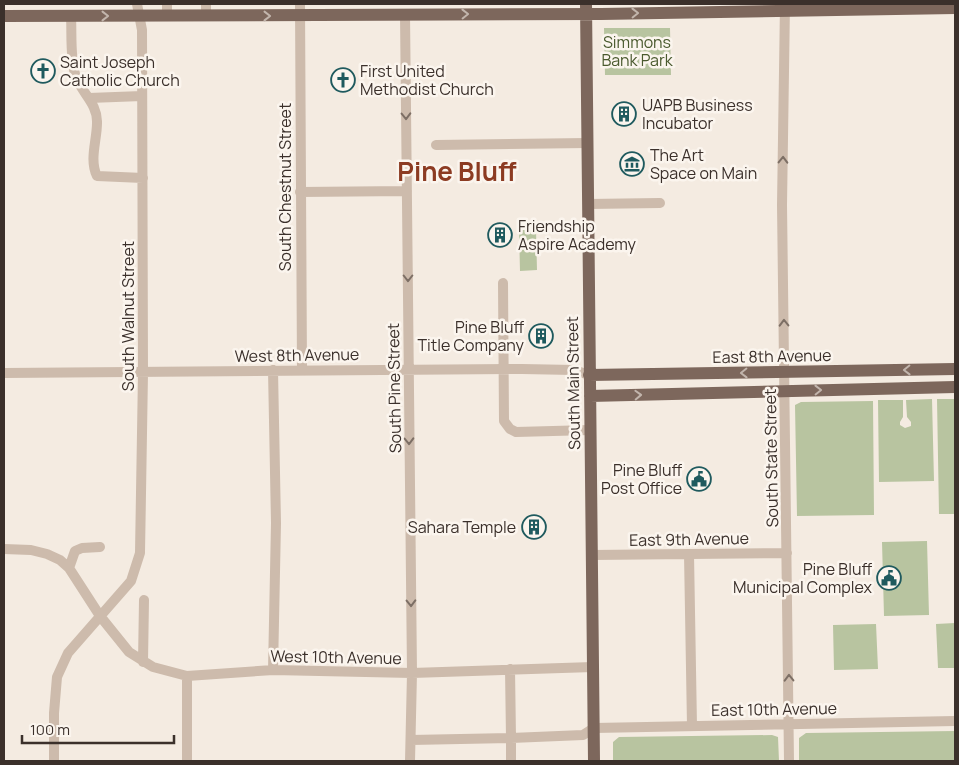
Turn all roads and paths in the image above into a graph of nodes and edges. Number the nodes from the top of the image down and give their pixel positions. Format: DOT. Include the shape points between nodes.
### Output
graph roads {
  1 [pos="870,7"];
  2 [pos="697,8"];
  3 [pos="784,8"];
  4 [pos="955,8"];
  5 [pos="442,9"];
  6 [pos="586,9"];
  7 [pos="138,10"];
  8 [pos="167,10"];
  9 [pos="206,10"];
  10 [pos="300,10"];
  11 [pos="405,14"];
  12 [pos="4,16"];
  13 [pos="71,16"];
  14 [pos="142,96"];
  15 [pos="89,98"];
  16 [pos="587,143"];
  17 [pos="436,145"];
  18 [pos="142,178"];
  19 [pos="407,191"];
  20 [pos="300,192"];
  21 [pos="660,203"];
  22 [pos="588,204"];
  23 [pos="503,283"];
  24 [pos="408,369"];
  25 [pos="504,369"];
  26 [pos="955,369"];
  27 [pos="273,370"];
  28 [pos="302,370"];
  29 [pos="785,372"];
  30 [pos="4,373"];
  31 [pos="143,373"];
  32 [pos="589,375"];
  33 [pos="955,387"];
  34 [pos="785,391"];
  35 [pos="590,396"];
  36 [pos="590,430"];
  37 [pos="100,547"];
  38 [pos="4,549"];
  39 [pos="787,553"];
  40 [pos="689,554"];
  41 [pos="592,555"];
  42 [pos="69,568"];
  43 [pos="144,600"];
  44 [pos="100,616"];
  45 [pos="142,662"];
  46 [pos="593,667"];
  47 [pos="273,670"];
  48 [pos="510,670"];
  49 [pos="412,673"];
  50 [pos="187,676"];
  51 [pos="955,721"];
  52 [pos="790,724"];
  53 [pos="692,726"];
  54 [pos="594,728"];
  55 [pos="510,738"];
  56 [pos="411,740"];
  57 [pos="54,761"];
  58 [pos="187,761"];
  59 [pos="410,761"];
  60 [pos="511,761"];
  61 [pos="594,761"];
  62 [pos="789,761"];
  1 -- 3 [label="main road"];
  1 -- 4 [label="main road"];
  2 -- 3 [label="main road"];
  6 -- 2 [label="main road, one-way"];
  29 -- 3 [label="street, South State Street, one-way" via="782,205"];
  5 -- 6 [label="main road, one-way"];
  5 -- 11 [label="main road"];
  6 -- 16 [label="main road, South Main Street"];
  7 -- 8 [label="main road"];
  13 -- 7 [label="main road, one-way"];
  7 -- 14 [label="street, South Walnut Street" via="142,30"];
  8 -- 9 [label="main road"];
  9 -- 10 [label="main road, one-way"];
  10 -- 11 [label="main road"];
  10 -- 20 [label="street, South Chestnut Street"];
  11 -- 19 [label="street, South Pine Street, one-way"];
  12 -- 13 [label="main road"];
  13 -- 15 [label="street" via="76,76"];
  14 -- 15 [label="street"];
  14 -- 18 [label="street, South Walnut Street"];
  15 -- 18 [label="street" via="96,110 98,123 94,137 94,170 97,176"];
  16 -- 17 [label="street"];
  16 -- 22 [label="main road, South Main Street"];
  18 -- 31 [label="street, South Walnut Street"];
  19 -- 20 [label="street"];
  19 -- 24 [label="street, South Pine Street, one-way"];
  20 -- 28 [label="street, South Chestnut Street"];
  21 -- 22 [label="street"];
  22 -- 32 [label="main road, South Main Street"];
  23 -- 25 [label="street"];
  24 -- 25 [label="street, West 8th Avenue"];
  24 -- 28 [label="street, West 8th Avenue"];
  24 -- 49 [label="street, South Pine Street, one-way"];
  25 -- 32 [label="street, West 8th Avenue" via="574,370"];
  25 -- 36 [label="street" via="504,421 510,429 516,432"];
  26 -- 29 [label="main road, East 8th Avenue, one-way"];
  27 -- 28 [label="street, West 8th Avenue"];
  27 -- 31 [label="street, West 8th Avenue"];
  27 -- 47 [label="street" via="276,523"];
  29 -- 32 [label="main road, East 8th Avenue, one-way"];
  29 -- 34 [label="street, South State Street"];
  30 -- 31 [label="street, West 8th Avenue"];
  31 -- 44 [label="street, South Walnut Street" via="140,553 131,581"];
  32 -- 35 [label="main road, South Main Street"];
  34 -- 33 [label="main road, one-way"];
  35 -- 34 [label="main road, one-way"];
  34 -- 39 [label="street, South State Street"];
  35 -- 36 [label="main road, South Main Street"];
  36 -- 41 [label="main road, South Main Street"];
  37 -- 42 [label="street" via="75,551"];
  38 -- 42 [label="street" via="47,554"];
  39 -- 40 [label="street, East 9th Avenue"];
  52 -- 39 [label="street, South State Street, one-way"];
  40 -- 41 [label="street, East 9th Avenue"];
  40 -- 53 [label="street"];
  41 -- 46 [label="main road, South Main Street"];
  42 -- 44 [label="street, West 10th Avenue"];
  43 -- 45 [label="street"];
  44 -- 45 [label="street, West 10th Avenue" via="129,652"];
  44 -- 57 [label="street, South Walnut Street" via="68,653 57,677"];
  45 -- 50 [label="street, West 10th Avenue"];
  46 -- 48 [label="street, West 10th Avenue"];
  46 -- 54 [label="main road, South Main Street"];
  47 -- 49 [label="street, West 10th Avenue"];
  47 -- 50 [label="street, West 10th Avenue"];
  48 -- 49 [label="street, West 10th Avenue"];
  48 -- 55 [label="street"];
  49 -- 56 [label="street, South Pine Street"];
  50 -- 58 [label="street"];
  51 -- 52 [label="street, East 10th Avenue"];
  52 -- 53 [label="street, East 10th Avenue"];
  52 -- 62 [label="street, South State Street"];
  53 -- 54 [label="street, East 10th Avenue"];
  54 -- 55 [label="street, East 10th Avenue" via="583,735"];
  54 -- 61 [label="main road, South Main Street"];
  55 -- 56 [label="street, East 10th Avenue"];
  55 -- 60 [label="street"];
  56 -- 59 [label="street, South Pine Street"];
}
